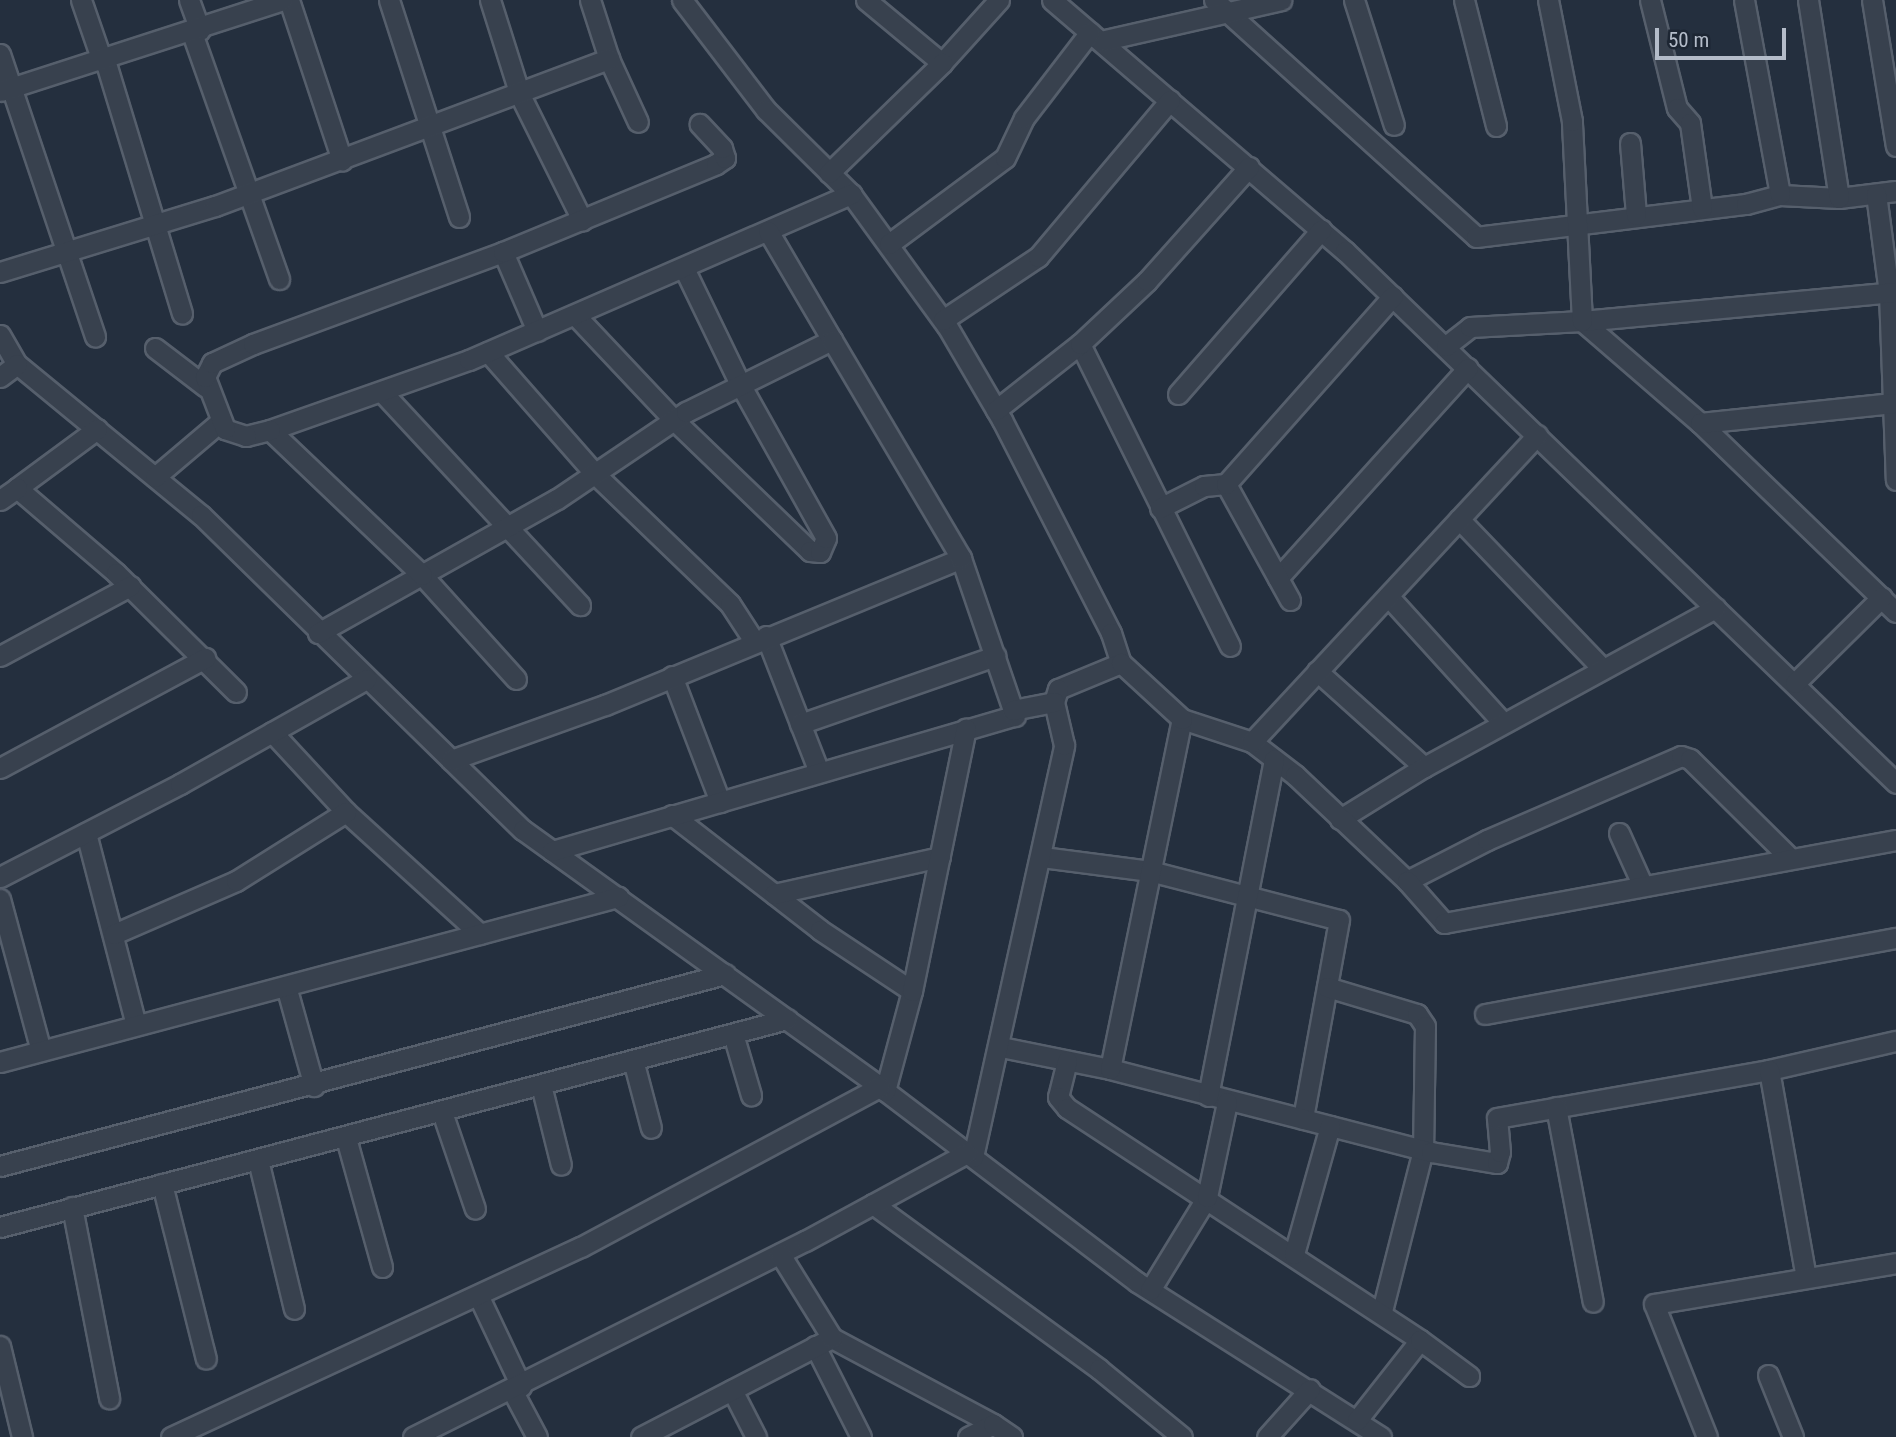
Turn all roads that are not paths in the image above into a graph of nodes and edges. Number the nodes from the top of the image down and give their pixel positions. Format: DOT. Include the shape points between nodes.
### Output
graph roads {
  1 [pos="81,0"];
  2 [pos="189,0"];
  3 [pos="283,0"];
  4 [pos="289,0"];
  5 [pos="389,0"];
  6 [pos="490,0"];
  7 [pos="590,0"];
  8 [pos="682,0"];
  9 [pos="866,0"];
  10 [pos="999,0"];
  11 [pos="1052,0"];
  12 [pos="1281,0"];
  13 [pos="1354,0"];
  14 [pos="1464,0"];
  15 [pos="1548,0"];
  16 [pos="1650,0"];
  17 [pos="1744,0"];
  18 [pos="1808,0"];
  19 [pos="1872,0"];
  20 [pos="1221,6"];
  21 [pos="196,31"];
  22 [pos="1096,36"];
  23 [pos="0,54"];
  24 [pos="609,59"];
  25 [pos="104,60"];
  26 [pos="942,63"];
  27 [pos="6,90"];
  28 [pos="520,95"];
  29 [pos="1170,100"];
  30 [pos="638,122"];
  31 [pos="699,124"];
  32 [pos="1394,125"];
  33 [pos="1496,126"];
  34 [pos="430,128"];
  35 [pos="1630,143"];
  36 [pos="1896,146"];
  37 [pos="342,160"];
  38 [pos="1249,167"];
  39 [pos="829,173"];
  40 [pos="1896,191"];
  41 [pos="246,194"];
  42 [pos="851,194"];
  43 [pos="1876,194"];
  44 [pos="1780,195"];
  45 [pos="1839,198"];
  46 [pos="1702,208"];
  47 [pos="1636,215"];
  48 [pos="459,217"];
  49 [pos="582,220"];
  50 [pos="1575,223"];
  51 [pos="155,224"];
  52 [pos="1321,230"];
  53 [pos="768,231"];
  54 [pos="889,244"];
  55 [pos="64,252"];
  56 [pos="503,252"];
  57 [pos="684,268"];
  58 [pos="0,272"];
  59 [pos="279,279"];
  60 [pos="1893,293"];
  61 [pos="1393,296"];
  62 [pos="182,314"];
  63 [pos="575,315"];
  64 [pos="943,320"];
  65 [pos="1582,321"];
  66 [pos="537,331"];
  67 [pos="0,335"];
  68 [pos="95,336"];
  69 [pos="832,340"];
  70 [pos="1080,344"];
  71 [pos="1446,346"];
  72 [pos="155,348"];
  73 [pos="488,352"];
  74 [pos="17,364"];
  75 [pos="1468,368"];
  76 [pos="0,377"];
  77 [pos="740,384"];
  78 [pos="206,387"];
  79 [pos="383,392"];
  80 [pos="1178,394"];
  81 [pos="1893,403"];
  82 [pos="996,410"];
  83 [pos="674,420"];
  84 [pos="221,421"];
  85 [pos="1700,423"];
  86 [pos="97,429"];
  87 [pos="270,430"];
  88 [pos="1537,435"];
  89 [pos="595,474"];
  90 [pos="155,477"];
  91 [pos="1896,480"];
  92 [pos="1226,484"];
  93 [pos="17,488"];
  94 [pos="0,500"];
  95 [pos="1160,508"];
  96 [pos="1459,519"];
  97 [pos="507,527"];
  98 [pos="961,558"];
  99 [pos="422,575"];
  100 [pos="1278,578"];
  101 [pos="130,586"];
  102 [pos="1388,596"];
  103 [pos="1882,597"];
  104 [pos="1290,600"];
  105 [pos="580,605"];
  106 [pos="1716,608"];
  107 [pos="1896,612"];
  108 [pos="318,633"];
  109 [pos="760,638"];
  110 [pos="1230,646"];
  111 [pos="0,656"];
  112 [pos="995,656"];
  113 [pos="205,658"];
  114 [pos="1121,663"];
  115 [pos="1602,668"];
  116 [pos="1317,671"];
  117 [pos="672,676"];
  118 [pos="366,679"];
  119 [pos="516,679"];
  120 [pos="1795,682"];
  121 [pos="236,692"];
  122 [pos="1054,702"];
  123 [pos="1013,710"];
  124 [pos="1182,719"];
  125 [pos="1503,723"];
  126 [pos="800,724"];
  127 [pos="967,729"];
  128 [pos="272,732"];
  129 [pos="1252,742"];
  130 [pos="1274,759"];
  131 [pos="451,761"];
  132 [pos="1424,767"];
  133 [pos="0,768"];
  134 [pos="819,772"];
  135 [pos="1896,783"];
  136 [pos="720,802"];
  137 [pos="346,812"];
  138 [pos="672,816"];
  139 [pos="1340,819"];
  140 [pos="86,833"];
  141 [pos="1619,834"];
  142 [pos="1896,840"];
  143 [pos="552,851"];
  144 [pos="940,857"];
  145 [pos="1042,857"];
  146 [pos="1790,858"];
  147 [pos="1150,871"];
  148 [pos="0,877"];
  149 [pos="1407,881"];
  150 [pos="1642,884"];
  151 [pos="1248,893"];
  152 [pos="774,894"];
  153 [pos="618,897"];
  154 [pos="0,899"];
  155 [pos="114,934"];
  156 [pos="480,934"];
  157 [pos="1896,938"];
  158 [pos="725,974"];
  159 [pos="286,986"];
  160 [pos="1327,988"];
  161 [pos="912,991"];
  162 [pos="1485,1014"];
  163 [pos="787,1019"];
  164 [pos="136,1025"];
  165 [pos="733,1034"];
  166 [pos="1896,1041"];
  167 [pos="1001,1047"];
  168 [pos="41,1051"];
  169 [pos="634,1060"];
  170 [pos="1067,1061"];
  171 [pos="0,1062"];
  172 [pos="1110,1069"];
  173 [pos="1769,1070"];
  174 [pos="541,1085"];
  175 [pos="314,1086"];
  176 [pos="882,1089"];
  177 [pos="751,1095"];
  178 [pos="1218,1099"];
  179 [pos="1556,1107"];
  180 [pos="442,1112"];
  181 [pos="1303,1119"];
  182 [pos="1330,1126"];
  183 [pos="652,1128"];
  184 [pos="346,1138"];
  185 [pos="1423,1150"];
  186 [pos="970,1155"];
  187 [pos="258,1160"];
  188 [pos="561,1165"];
  189 [pos="0,1166"];
  190 [pos="162,1184"];
  191 [pos="1207,1197"];
  192 [pos="873,1204"];
  193 [pos="72,1207"];
  194 [pos="475,1209"];
  195 [pos="0,1227"];
  196 [pos="780,1254"];
  197 [pos="1294,1254"];
  198 [pos="1896,1263"];
  199 [pos="382,1267"];
  200 [pos="1806,1278"];
  201 [pos="1150,1290"];
  202 [pos="478,1295"];
  203 [pos="1593,1301"];
  204 [pos="294,1310"];
  205 [pos="1382,1311"];
  206 [pos="1420,1340"];
  207 [pos="823,1342"];
  208 [pos="0,1346"];
  209 [pos="206,1359"];
  210 [pos="1768,1375"];
  211 [pos="1469,1376"];
  212 [pos="517,1388"];
  213 [pos="1310,1389"];
  214 [pos="732,1390"];
  215 [pos="109,1398"];
  216 [pos="1357,1420"];
  217 [pos="993,1424"];
  218 [pos="22,1437"];
  219 [pos="171,1437"];
  220 [pos="413,1437"];
  221 [pos="537,1437"];
  222 [pos="643,1437"];
  223 [pos="756,1437"];
  224 [pos="861,1437"];
  225 [pos="968,1437"];
  226 [pos="1012,1437"];
  227 [pos="1182,1437"];
  228 [pos="1267,1437"];
  229 [pos="1381,1437"];
  230 [pos="1707,1437"];
  231 [pos="1793,1437"];
  1 -- 25 [label="street"];
  2 -- 21 [label="street"];
  3 -- 21 [label="street"];
  4 -- 37 [label="street"];
  5 -- 34 [label="street"];
  6 -- 28 [label="street"];
  7 -- 24 [label="street"];
  8 -- 39 [label="street" via="766,110"];
  9 -- 26 [label="street"];
  10 -- 26 [label="street"];
  11 -- 22 [label="street"];
  12 -- 20 [label="street"];
  13 -- 32 [label="street"];
  14 -- 33 [label="street"];
  15 -- 50 [label="street" via="1572,121"];
  16 -- 46 [label="street" via="1677,108 1690,123"];
  17 -- 44 [label="street"];
  18 -- 45 [label="street"];
  19 -- 36 [label="street"];
  20 -- 22 [label="street"];
  20 -- 50 [label="street" via="1476,237"];
  21 -- 25 [label="street"];
  21 -- 41 [label="street"];
  22 -- 29 [label="street"];
  22 -- 54 [label="street" via="1024,118 1005,158"];
  23 -- 27 [label="street"];
  24 -- 28 [label="street"];
  24 -- 30 [label="street"];
  25 -- 27 [label="street"];
  25 -- 51 [label="street"];
  26 -- 39 [label="street"];
  27 -- 55 [label="street"];
  28 -- 34 [label="street"];
  28 -- 49 [label="street"];
  29 -- 38 [label="street"];
  29 -- 64 [label="street" via="1038,257"];
  31 -- 49 [label="street" via="722,148 725,158"];
  34 -- 37 [label="street"];
  34 -- 48 [label="street"];
  35 -- 47 [label="street"];
  37 -- 41 [label="street"];
  38 -- 52 [label="street"];
  38 -- 70 [label="street" via="1147,281"];
  39 -- 42 [label="street"];
  40 -- 43 [label="street"];
  41 -- 51 [label="street"];
  41 -- 59 [label="street"];
  42 -- 53 [label="street"];
  42 -- 54 [label="street"];
  43 -- 45 [label="street"];
  43 -- 60 [label="street"];
  44 -- 45 [label="street"];
  44 -- 46 [label="street"];
  46 -- 47 [label="street"];
  47 -- 50 [label="street"];
  49 -- 56 [label="street"];
  50 -- 65 [label="street"];
  51 -- 55 [label="street"];
  51 -- 62 [label="street"];
  52 -- 61 [label="street"];
  52 -- 80 [label="street"];
  53 -- 57 [label="street"];
  53 -- 69 [label="street"];
  54 -- 64 [label="street"];
  55 -- 58 [label="street"];
  55 -- 68 [label="street"];
  56 -- 66 [label="street"];
  56 -- 78 [label="street" via="253,344 212,363"];
  57 -- 63 [label="street"];
  57 -- 77 [label="street"];
  60 -- 65 [label="street"];
  60 -- 81 [label="street"];
  61 -- 71 [label="street"];
  61 -- 92 [label="street"];
  63 -- 66 [label="street"];
  63 -- 83 [label="street"];
  64 -- 82 [label="street"];
  65 -- 71 [label="street" via="1470,327"];
  65 -- 85 [label="street"];
  66 -- 73 [label="street"];
  67 -- 74 [label="street"];
  69 -- 77 [label="street"];
  69 -- 98 [label="street"];
  70 -- 82 [label="street"];
  70 -- 95 [label="street"];
  71 -- 75 [label="street"];
  72 -- 78 [label="street"];
  73 -- 79 [label="street"];
  73 -- 89 [label="street"];
  74 -- 76 [label="street"];
  74 -- 86 [label="street"];
  75 -- 88 [label="street"];
  75 -- 100 [label="street"];
  77 -- 83 [label="street"];
  77 -- 83 [label="street" via="826,538 820,552 810,551"];
  78 -- 84 [label="street"];
  79 -- 87 [label="street"];
  79 -- 97 [label="street"];
  81 -- 85 [label="street"];
  81 -- 91 [label="street"];
  82 -- 114 [label="street" via="1111,633"];
  83 -- 89 [label="street"];
  84 -- 87 [label="street" via="235,435"];
  84 -- 90 [label="street"];
  85 -- 103 [label="street"];
  86 -- 90 [label="street"];
  86 -- 93 [label="street"];
  87 -- 99 [label="street"];
  88 -- 96 [label="street"];
  88 -- 106 [label="street"];
  89 -- 97 [label="street"];
  89 -- 109 [label="street"];
  90 -- 108 [label="street" via="201,514"];
  92 -- 95 [label="street" via="1204,486"];
  92 -- 100 [label="street"];
  93 -- 94 [label="street"];
  93 -- 101 [label="street"];
  95 -- 110 [label="street"];
  96 -- 102 [label="street"];
  96 -- 115 [label="street"];
  97 -- 99 [label="street"];
  97 -- 105 [label="street"];
  98 -- 109 [label="street"];
  98 -- 112 [label="street"];
  99 -- 108 [label="street"];
  99 -- 119 [label="street"];
  100 -- 104 [label="street"];
  101 -- 111 [label="street"];
  101 -- 113 [label="street"];
  102 -- 116 [label="street"];
  102 -- 125 [label="street"];
  103 -- 107 [label="street"];
  103 -- 120 [label="street"];
  106 -- 115 [label="street"];
  106 -- 120 [label="street"];
  108 -- 118 [label="street"];
  109 -- 117 [label="street"];
  109 -- 126 [label="street"];
  112 -- 123 [label="street"];
  112 -- 126 [label="street"];
  113 -- 121 [label="street"];
  113 -- 133 [label="street"];
  114 -- 122 [label="street" via="1058,689"];
  114 -- 124 [label="street"];
  115 -- 125 [label="street"];
  116 -- 129 [label="street"];
  116 -- 132 [label="street"];
  117 -- 131 [label="street"];
  117 -- 136 [label="street"];
  118 -- 128 [label="street"];
  118 -- 131 [label="street"];
  120 -- 135 [label="street"];
  122 -- 123 [label="street"];
  122 -- 145 [label="street" via="1064,744"];
  123 -- 127 [label="street" via="1015,716"];
  124 -- 129 [label="street"];
  124 -- 147 [label="street"];
  125 -- 132 [label="street"];
  126 -- 134 [label="street"];
  127 -- 134 [label="street"];
  127 -- 144 [label="street"];
  128 -- 137 [label="street"];
  128 -- 140 [label="street"];
  129 -- 130 [label="street"];
  130 -- 139 [label="street"];
  130 -- 151 [label="street"];
  131 -- 143 [label="street" via="523,830"];
  132 -- 139 [label="street"];
  134 -- 136 [label="street"];
  136 -- 138 [label="street"];
  137 -- 155 [label="street" via="236,881"];
  137 -- 156 [label="street"];
  138 -- 143 [label="street"];
  138 -- 152 [label="street"];
  139 -- 149 [label="street"];
  140 -- 148 [label="street"];
  140 -- 155 [label="street"];
  141 -- 150 [label="street"];
  142 -- 146 [label="street"];
  143 -- 153 [label="street"];
  144 -- 152 [label="street"];
  144 -- 161 [label="street"];
  145 -- 147 [label="street"];
  145 -- 167 [label="street"];
  146 -- 149 [label="street" via="1690,759 1681,756 1487,840"];
  146 -- 150 [label="street"];
  147 -- 151 [label="street"];
  147 -- 172 [label="street"];
  149 -- 150 [label="street" via="1444,923"];
  151 -- 160 [label="street" via="1339,920"];
  151 -- 178 [label="street"];
  152 -- 161 [label="street"];
  153 -- 156 [label="street"];
  153 -- 158 [label="street"];
  154 -- 168 [label="street"];
  155 -- 164 [label="street"];
  156 -- 159 [label="street"];
  157 -- 162 [label="street"];
  158 -- 163 [label="street"];
  158 -- 175 [label="street"];
  159 -- 164 [label="street"];
  159 -- 175 [label="street"];
  160 -- 181 [label="street"];
  160 -- 185 [label="street" via="1423,1019 1427,1035"];
  161 -- 176 [label="street"];
  163 -- 165 [label="street"];
  163 -- 176 [label="street"];
  164 -- 168 [label="street"];
  165 -- 169 [label="street"];
  165 -- 177 [label="street"];
  166 -- 173 [label="street"];
  167 -- 170 [label="street"];
  167 -- 186 [label="street"];
  168 -- 171 [label="street"];
  169 -- 174 [label="street"];
  169 -- 183 [label="street"];
  170 -- 172 [label="street"];
  170 -- 191 [label="street" via="1058,1097 1067,1108"];
  172 -- 178 [label="street"];
  173 -- 179 [label="street"];
  173 -- 200 [label="street"];
  174 -- 180 [label="street"];
  174 -- 188 [label="street"];
  175 -- 189 [label="street"];
  176 -- 186 [label="street"];
  176 -- 202 [label="street" via="581,1247"];
  178 -- 181 [label="street"];
  178 -- 191 [label="street"];
  179 -- 185 [label="street" via="1497,1118 1497,1163"];
  179 -- 203 [label="street"];
  180 -- 184 [label="street"];
  180 -- 194 [label="street"];
  181 -- 182 [label="street"];
  182 -- 185 [label="street"];
  182 -- 197 [label="street"];
  184 -- 187 [label="street"];
  184 -- 199 [label="street"];
  185 -- 205 [label="street"];
  186 -- 192 [label="street"];
  186 -- 201 [label="street"];
  187 -- 190 [label="street"];
  187 -- 204 [label="street"];
  190 -- 193 [label="street"];
  190 -- 209 [label="street"];
  191 -- 197 [label="street"];
  191 -- 201 [label="street"];
  192 -- 196 [label="street"];
  192 -- 227 [label="street" via="1099,1369"];
  193 -- 195 [label="street"];
  193 -- 215 [label="street"];
  196 -- 207 [label="street"];
  196 -- 212 [label="street"];
  197 -- 205 [label="street"];
  198 -- 200 [label="street"];
  200 -- 230 [label="street" via="1654,1304"];
  201 -- 213 [label="street"];
  202 -- 212 [label="street"];
  202 -- 219 [label="street"];
  205 -- 206 [label="street"];
  206 -- 211 [label="street"];
  206 -- 216 [label="street"];
  207 -- 214 [label="street"];
  207 -- 217 [label="street"];
  207 -- 224 [label="street"];
  208 -- 218 [label="street"];
  210 -- 231 [label="street"];
  212 -- 220 [label="street"];
  212 -- 221 [label="street"];
  213 -- 216 [label="street"];
  213 -- 228 [label="street"];
  214 -- 222 [label="street"];
  214 -- 223 [label="street"];
  216 -- 229 [label="street"];
  217 -- 225 [label="street"];
  217 -- 226 [label="street"];
}
